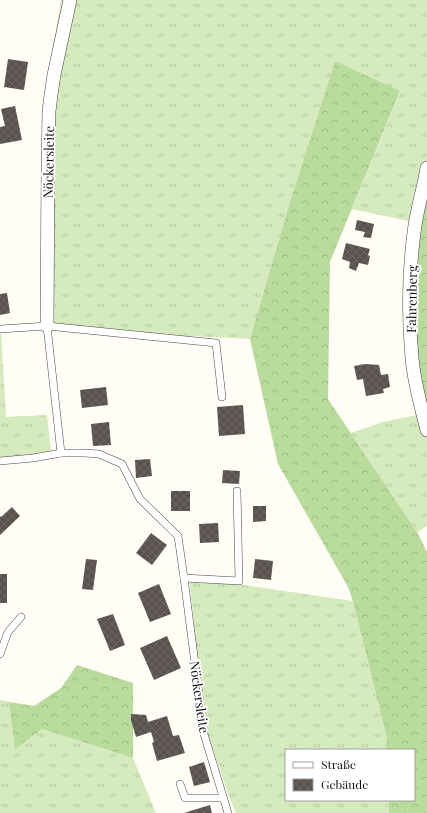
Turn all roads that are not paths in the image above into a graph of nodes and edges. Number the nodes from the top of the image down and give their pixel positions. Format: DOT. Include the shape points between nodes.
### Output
graph roads {
  1 [pos="70,0"];
  2 [pos="427,168"];
  3 [pos="47,326"];
  4 [pos="0,329"];
  5 [pos="222,397"];
  6 [pos="427,430"];
  7 [pos="61,453"];
  8 [pos="0,461"];
  9 [pos="237,491"];
  10 [pos="184,578"];
  11 [pos="21,617"];
  12 [pos="0,654"];
  13 [pos="180,784"];
  14 [pos="223,798"];
  15 [pos="228,813"];
  1 -- 3 [label="street, Nöckersleite" via="49,112"];
  2 -- 6 [label="street, Fahrenberg" via="415,223 410,288 412,359"];
  3 -- 4 [label="lane"];
  3 -- 5 [label="lane" via="216,342"];
  3 -- 7 [label="lane, Nöckersleite"];
  7 -- 8 [label="lane, Nöckersleite"];
  7 -- 10 [label="lane, Nöckersleite" via="99,454 122,464 140,499 178,536"];
  9 -- 10 [label="lane" via="238,581"];
  10 -- 14 [label="lane, Nöckersleite" via="204,734"];
  11 -- 12 [label="lane" via="8,632"];
  13 -- 14 [label="lane" via="185,798"];
  14 -- 15 [label="lane, Nöckersleite"];
}
